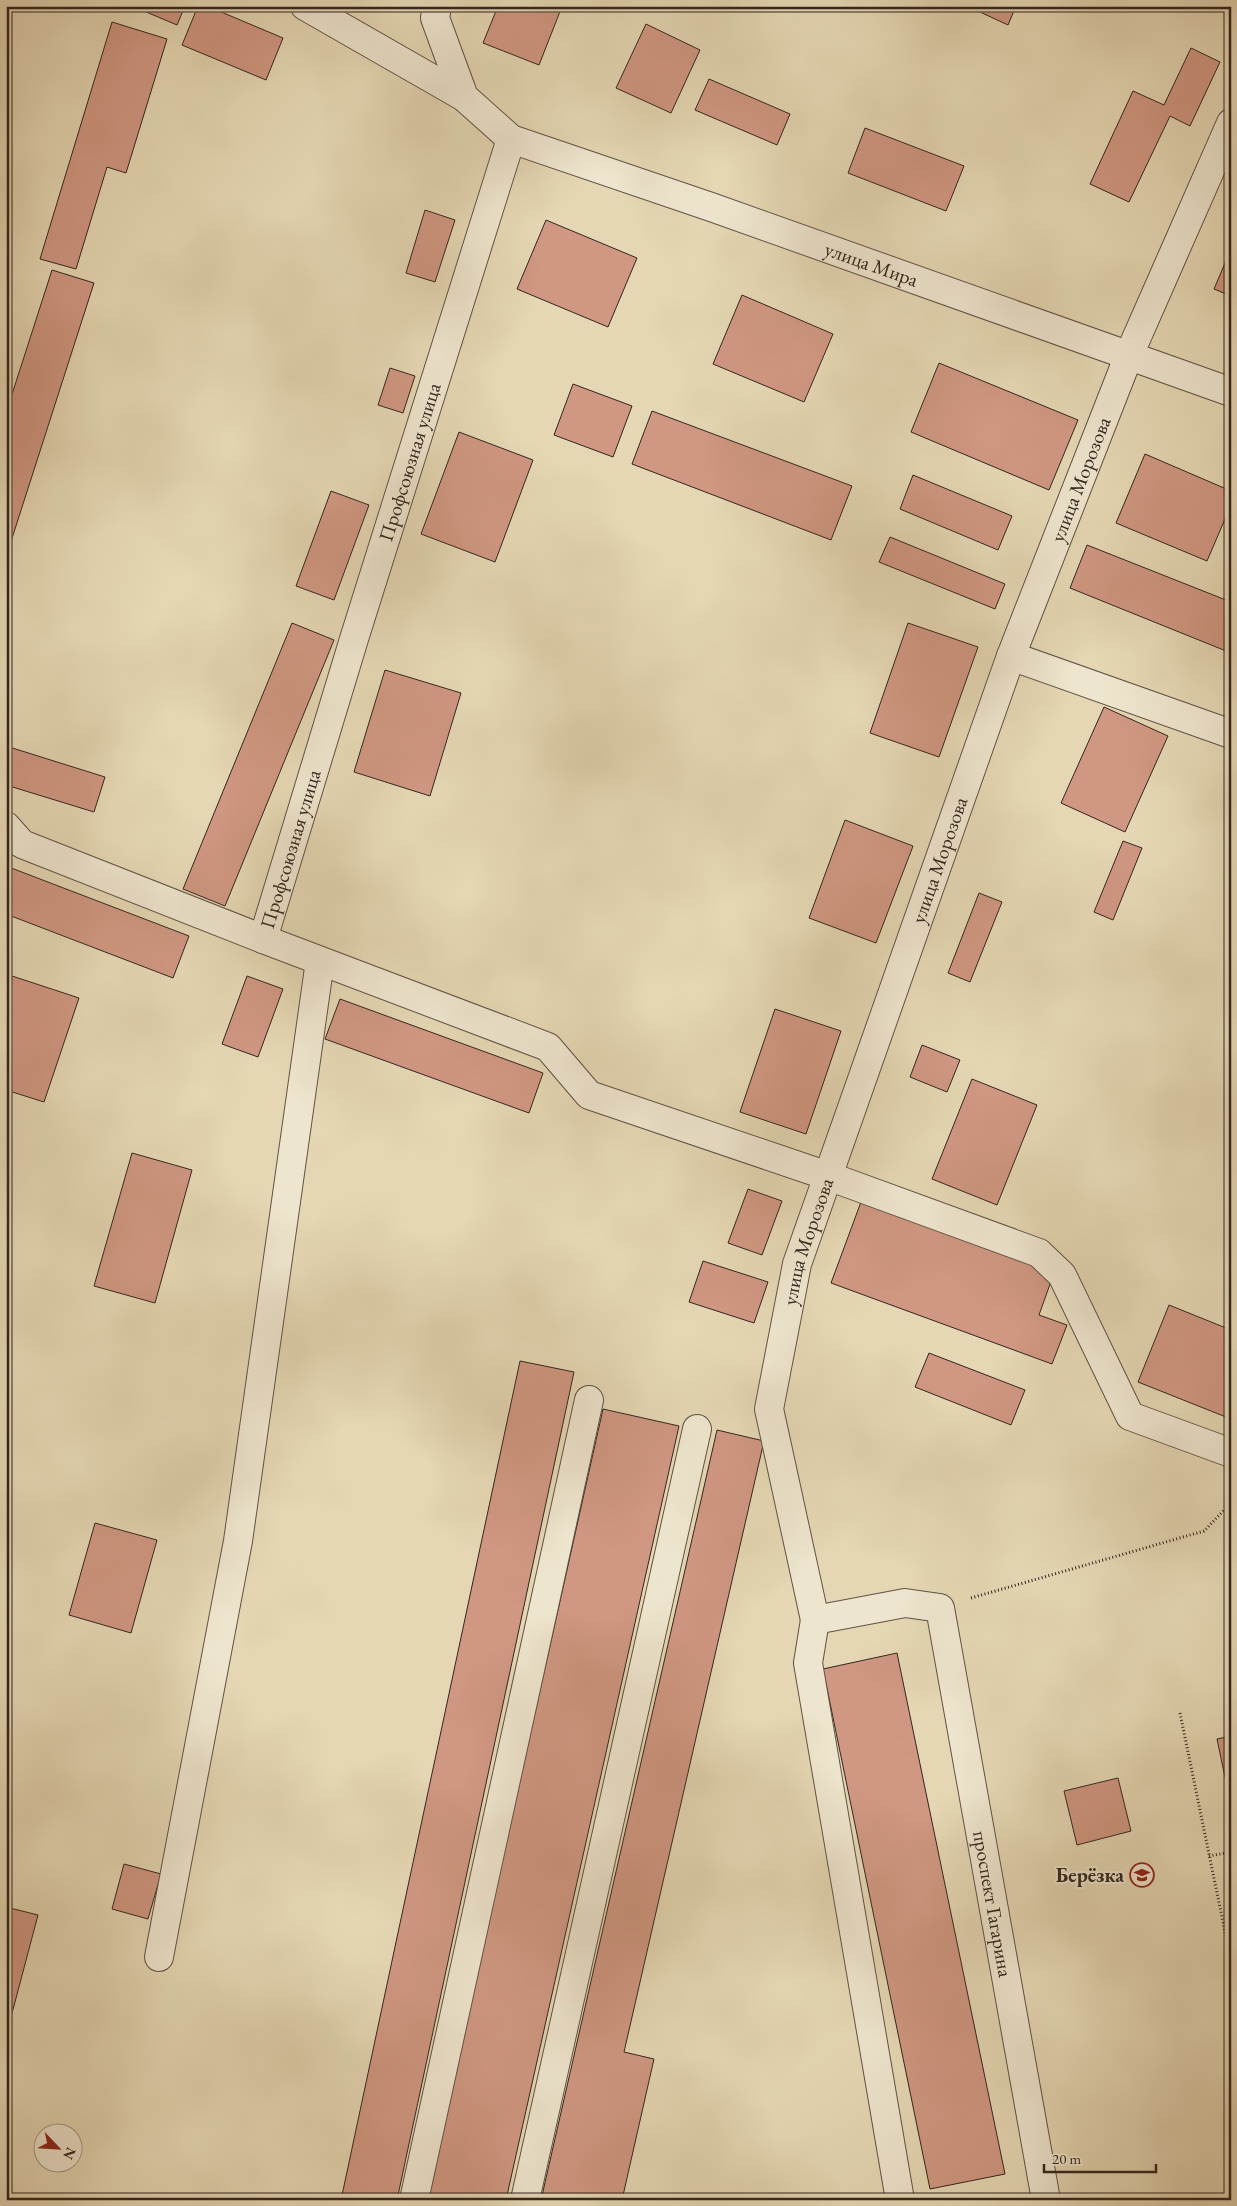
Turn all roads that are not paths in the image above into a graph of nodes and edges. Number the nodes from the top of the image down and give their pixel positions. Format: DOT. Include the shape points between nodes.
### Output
graph roads {
  1 [pos="305,6"];
  2 [pos="437,6"];
  3 [pos="464,97"];
  4 [pos="1231,123"];
  5 [pos="511,139"];
  6 [pos="1129,354"];
  7 [pos="1231,392"];
  8 [pos="1011,656"];
  9 [pos="1231,734"];
  10 [pos="6,826"];
  11 [pos="263,939"];
  12 [pos="320,961"];
  13 [pos="828,1176"];
  14 [pos="589,1400"];
  15 [pos="697,1429"];
  16 [pos="1231,1453"];
  17 [pos="815,1620"];
  18 [pos="159,1957"];
  19 [pos="414,2200"];
  20 [pos="525,2200"];
  21 [pos="900,2200"];
  22 [pos="1046,2200"];
  1 -- 3 [label="street"];
  2 -- 3 [label="street" via="435,18"];
  3 -- 5 [label="street"];
  4 -- 6 [label="street, улица Морозова"];
  5 -- 6 [label="street, улица Мира"];
  5 -- 11 [label="street, Профсоюзная улица"];
  6 -- 7 [label="street, улица Мира"];
  6 -- 8 [label="street, улица Морозова"];
  8 -- 9 [label="street"];
  8 -- 13 [label="street, улица Морозова"];
  10 -- 11 [label="street" via="22,844"];
  11 -- 12 [label="street"];
  12 -- 13 [label="street" via="548,1047 589,1095"];
  12 -- 18 [label="street" via="238,1541"];
  13 -- 16 [label="street" via="1039,1253 1062,1275 1130,1416"];
  13 -- 17 [label="street, улица Морозова" via="797,1264 769,1409"];
  14 -- 19 [label="street"];
  15 -- 20 [label="street"];
  17 -- 21 [label="street" via="808,1663"];
  17 -- 22 [label="street, проспект Гагарина" via="905,1604 940,1608"];
}
